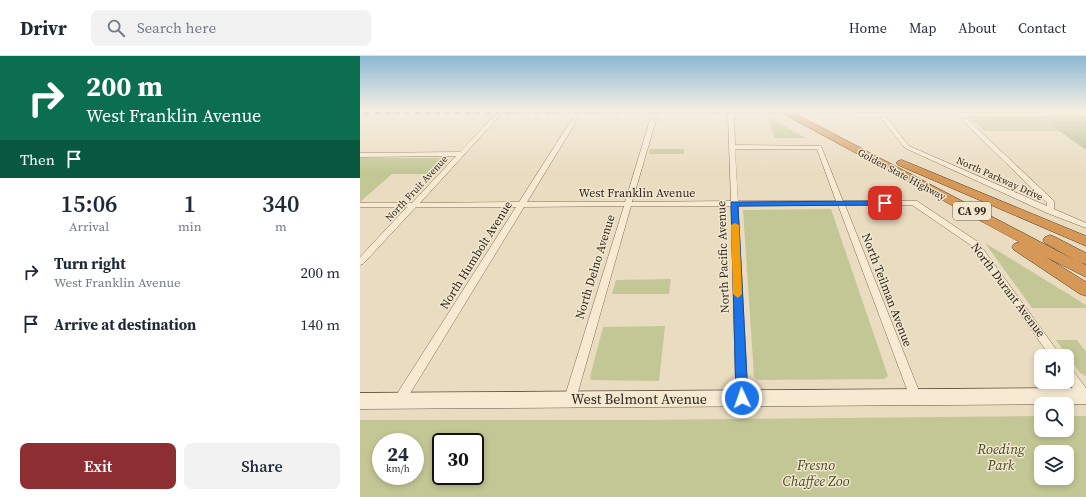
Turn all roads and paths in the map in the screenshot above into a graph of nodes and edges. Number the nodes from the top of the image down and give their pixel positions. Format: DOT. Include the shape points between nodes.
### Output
graph roads {
  1 [pos="483,131"];
  2 [pos="568,131"];
  3 [pos="650,131"];
  4 [pos="732,131"];
  5 [pos="822,131"];
  6 [pos="836,131"];
  7 [pos="894,131"];
  8 [pos="976,131"];
  9 [pos="732,147"];
  10 [pos="857,149"];
  11 [pos="880,153"];
  12 [pos="461,154"];
  13 [pos="360,155"];
  14 [pos="914,203"];
  15 [pos="521,204"];
  16 [pos="628,204"];
  17 [pos="734,204"];
  18 [pos="841,204"];
  19 [pos="360,205"];
  20 [pos="415,205"];
  21 [pos="1050,211"];
  22 [pos="1086,226"];
  23 [pos="1086,241"];
  24 [pos="1086,259"];
  25 [pos="360,262"];
  26 [pos="1086,272"];
  27 [pos="1086,290"];
  28 [pos="1051,349"];
  29 [pos="1074,381"];
  30 [pos="915,396"];
  31 [pos="1085,396"];
  32 [pos="742,398"];
  33 [pos="570,399"];
  34 [pos="360,401"];
  35 [pos="400,401"];
  1 -- 12 [label="street, North Fruit Avenue"];
  2 -- 15 [label="street, North Humbolt Avenue"];
  3 -- 16 [label="street, North Delno Avenue"];
  4 -- 9 [label="street, North Pacific Avenue"];
  5 -- 10 [label="highway, Golden State Highway / CA 99"];
  6 -- 11 [label="highway, Golden State Highway / CA 99"];
  7 -- 21 [label="street, North Parkway Drive" via="907,147"];
  8 -- 21 [label="street" via="1051,203"];
  9 -- 17 [label="street, North Pacific Avenue"];
  9 -- 18 [label="street, North Teilman Avenue" via="819,147"];
  10 -- 26 [label="highway, Golden State Highway / CA 99"];
  10 -- 27 [label="highway"];
  11 -- 23 [label="highway"];
  11 -- 24 [label="highway, Golden State Highway / CA 99"];
  12 -- 13 [label="street"];
  12 -- 20 [label="street, North Fruit Avenue"];
  14 -- 18 [label="street, West Franklin Avenue"];
  14 -- 28 [label="street, North Durant Avenue" via="975,244"];
  15 -- 16 [label="street, West Franklin Avenue"];
  15 -- 20 [label="street, West Franklin Avenue"];
  15 -- 35 [label="street, North Humbolt Avenue"];
  16 -- 17 [label="street, West Franklin Avenue"];
  16 -- 33 [label="street, North Delno Avenue"];
  17 -- 18 [label="street, West Franklin Avenue"];
  17 -- 32 [label="street, North Pacific Avenue"];
  18 -- 30 [label="street, North Teilman Avenue"];
  19 -- 20 [label="street, West Franklin Avenue"];
  20 -- 25 [label="street, North Fruit Avenue"];
  21 -- 22 [label="street, North Parkway Drive"];
  29 -- 31 [label="street"];
  30 -- 31 [label="main road, West Belmont Avenue"];
  30 -- 32 [label="main road, West Belmont Avenue"];
  32 -- 33 [label="main road, West Belmont Avenue"];
  33 -- 35 [label="main road, West Belmont Avenue"];
  34 -- 35 [label="main road, West Belmont Avenue"];
}
